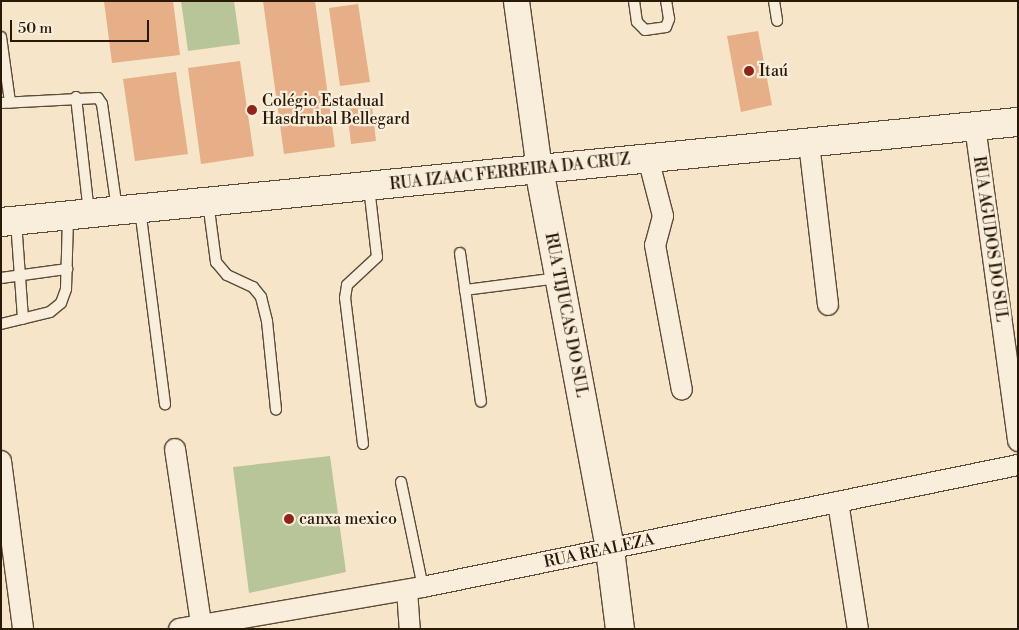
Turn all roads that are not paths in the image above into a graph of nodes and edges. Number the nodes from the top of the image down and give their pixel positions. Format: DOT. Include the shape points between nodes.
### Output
graph roads {
  1 [pos="516,1"];
  2 [pos="634,1"];
  3 [pos="666,1"];
  4 [pos="774,1"];
  5 [pos="777,21"];
  6 [pos="1,37"];
  7 [pos="76,97"];
  8 [pos="6,103"];
  9 [pos="1018,122"];
  10 [pos="975,126"];
  11 [pos="809,143"];
  12 [pos="648,158"];
  13 [pos="539,169"];
  14 [pos="369,186"];
  15 [pos="208,201"];
  16 [pos="128,209"];
  17 [pos="79,214"];
  18 [pos="9,221"];
  19 [pos="460,253"];
  20 [pos="66,269"];
  21 [pos="20,276"];
  22 [pos="1,278"];
  23 [pos="560,278"];
  24 [pos="466,290"];
  25 [pos="828,305"];
  26 [pos="23,318"];
  27 [pos="1,324"];
  28 [pos="682,390"];
  29 [pos="481,402"];
  30 [pos="166,404"];
  31 [pos="276,410"];
  32 [pos="1018,441"];
  33 [pos="363,444"];
  34 [pos="175,449"];
  35 [pos="1,461"];
  36 [pos="1018,465"];
  37 [pos="401,482"];
  38 [pos="838,502"];
  39 [pos="610,550"];
  40 [pos="415,589"];
  41 [pos="202,627"];
  42 [pos="23,629"];
  43 [pos="179,629"];
  44 [pos="410,629"];
  45 [pos="620,629"];
  46 [pos="858,629"];
  1 -- 13 [label="street, RUA TIJUCAS DO SUL"];
  2 -- 3 [label="lane" via="637,22 645,30 666,27"];
  4 -- 5 [label="lane"];
  6 -- 8 [label="lane"];
  7 -- 8 [label="lane"];
  7 -- 16 [label="lane" via="92,96 102,104"];
  7 -- 17 [label="lane"];
  9 -- 10 [label="main road, RUA IZAAC FERREIRA DA CRUZ"];
  10 -- 11 [label="main road, RUA IZAAC FERREIRA DA CRUZ"];
  10 -- 32 [label="street, RUA AGUDOS DO SUL"];
  11 -- 12 [label="main road, RUA IZAAC FERREIRA DA CRUZ"];
  11 -- 25 [label="street"];
  12 -- 13 [label="main road, RUA IZAAC FERREIRA DA CRUZ"];
  12 -- 28 [label="street" via="663,216 655,244"];
  13 -- 14 [label="main road, RUA IZAAC FERREIRA DA CRUZ"];
  13 -- 23 [label="main road, RUA TIJUCAS DO SUL"];
  14 -- 15 [label="main road, RUA IZAAC FERREIRA DA CRUZ"];
  14 -- 33 [label="lane" via="377,257 347,285 345,298"];
  15 -- 16 [label="main road, RUA IZAAC FERREIRA DA CRUZ"];
  15 -- 31 [label="lane" via="216,262 227,275 253,287 260,297 267,321"];
  16 -- 17 [label="main road, RUA IZAAC FERREIRA DA CRUZ"];
  16 -- 30 [label="lane"];
  17 -- 18 [label="main road, RUA IZAAC FERREIRA DA CRUZ"];
  17 -- 20 [label="lane"];
  18 -- 21 [label="lane"];
  19 -- 24 [label="lane"];
  20 -- 21 [label="lane"];
  20 -- 26 [label="lane" via="61,302 50,312"];
  21 -- 22 [label="lane"];
  21 -- 26 [label="lane"];
  23 -- 24 [label="lane"];
  23 -- 39 [label="main road, RUA TIJUCAS DO SUL"];
  24 -- 29 [label="lane"];
  26 -- 27 [label="lane"];
  34 -- 41 [label="street"];
  35 -- 42 [label="street"];
  36 -- 38 [label="street, RUA REALEZA"];
  37 -- 40 [label="lane"];
  38 -- 39 [label="street, RUA REALEZA"];
  38 -- 46 [label="street"];
  39 -- 40 [label="street, RUA REALEZA"];
  39 -- 45 [label="main road, RUA TIJUCAS DO SUL"];
  40 -- 41 [label="street, RUA REALEZA"];
  40 -- 44 [label="street"];
  41 -- 43 [label="street, RUA REALEZA"];
}
